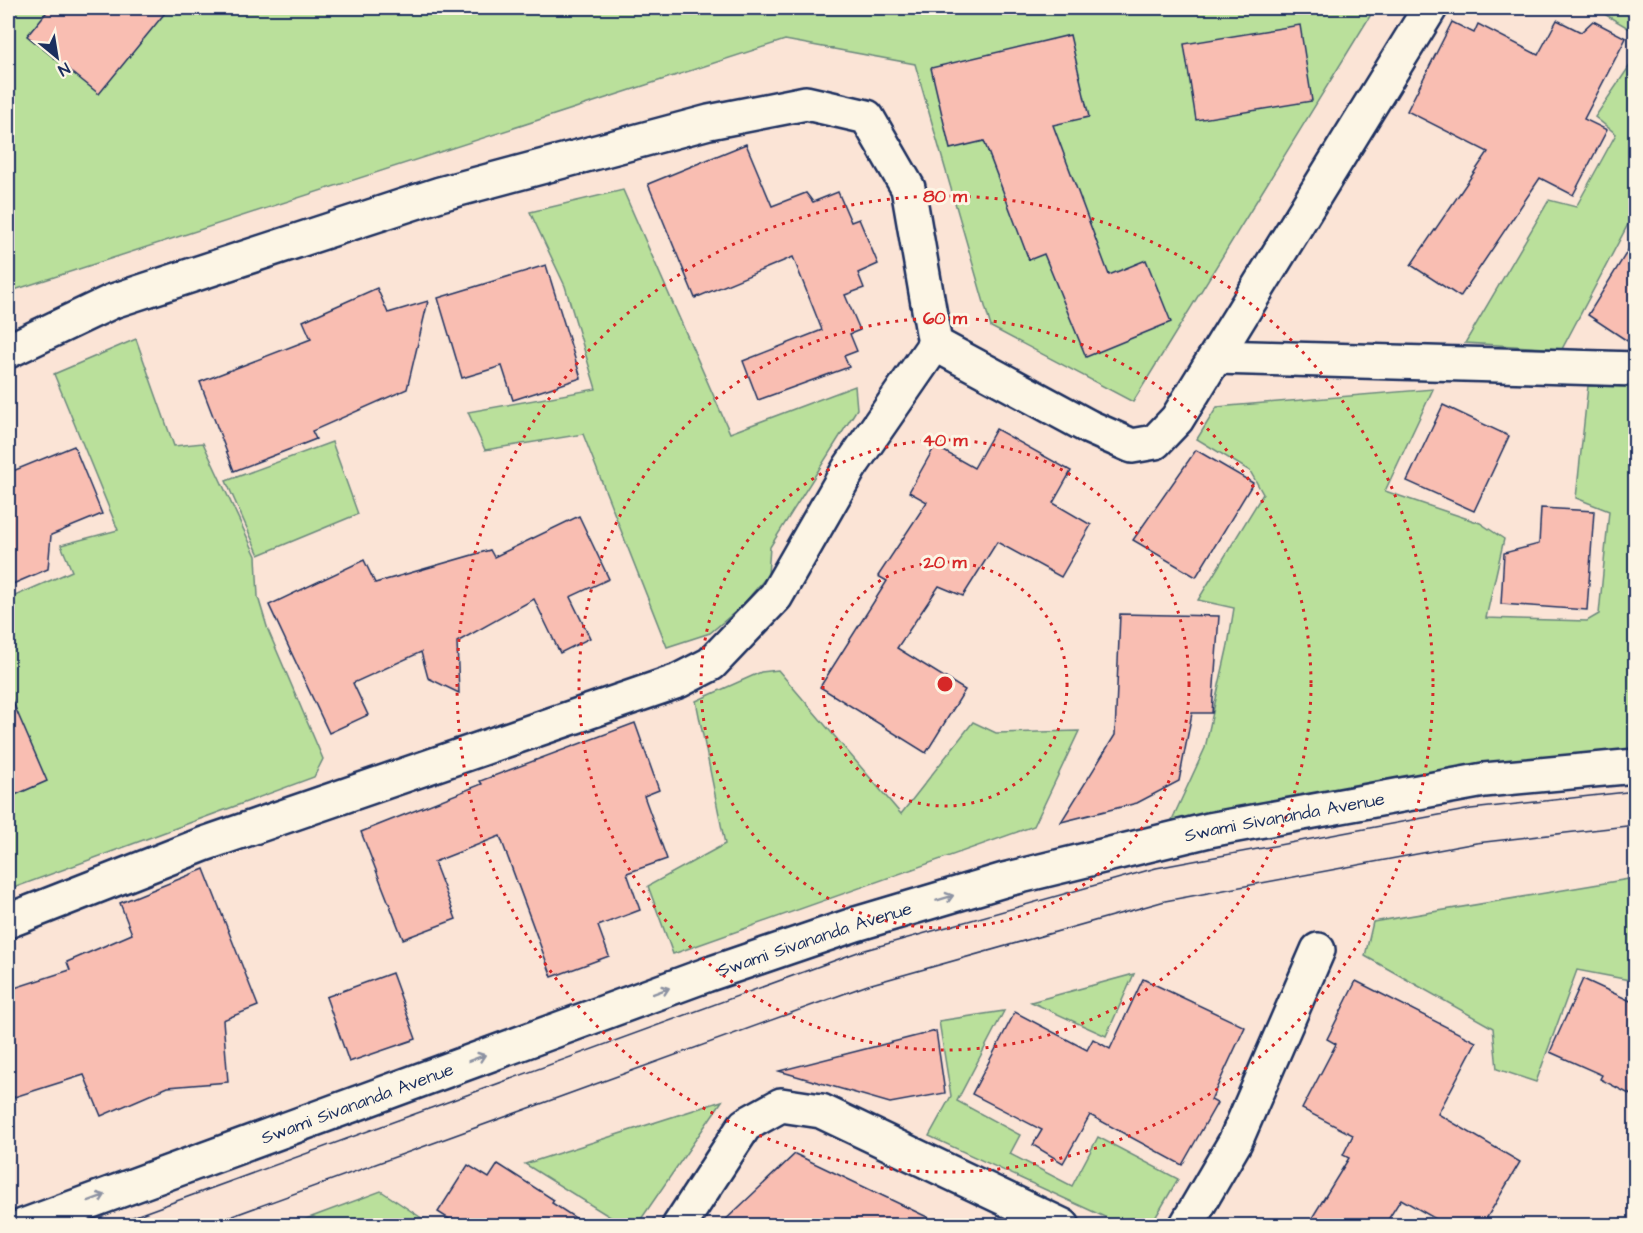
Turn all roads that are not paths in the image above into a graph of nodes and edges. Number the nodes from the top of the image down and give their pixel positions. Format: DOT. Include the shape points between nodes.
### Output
graph roads {
  1 [pos="1430,8"];
  2 [pos="935,344"];
  3 [pos="8,351"];
  4 [pos="1216,357"];
  5 [pos="1635,369"];
  6 [pos="1635,766"];
  7 [pos="8,921"];
  8 [pos="1318,950"];
  9 [pos="23,1226"];
  10 [pos="679,1226"];
  11 [pos="1063,1226"];
  12 [pos="1186,1226"];
  1 -- 4 [label="street"];
  2 -- 3 [label="street" via="908,188 867,117 806,103 709,122 440,194 113,301"];
  2 -- 4 [label="street" via="1132,446 1155,442 1177,419"];
  2 -- 7 [label="street" via="850,467 776,596 711,664 678,681 204,844"];
  4 -- 5 [label="street"];
  9 -- 6 [label="street, Swami Sivananda Avenue, one-way" via="706,975 856,924 1004,880 1209,830 1484,780"];
  8 -- 12 [label="street" via="1235,1142"];
  10 -- 11 [label="street" via="745,1125 782,1105 821,1111"];
}
